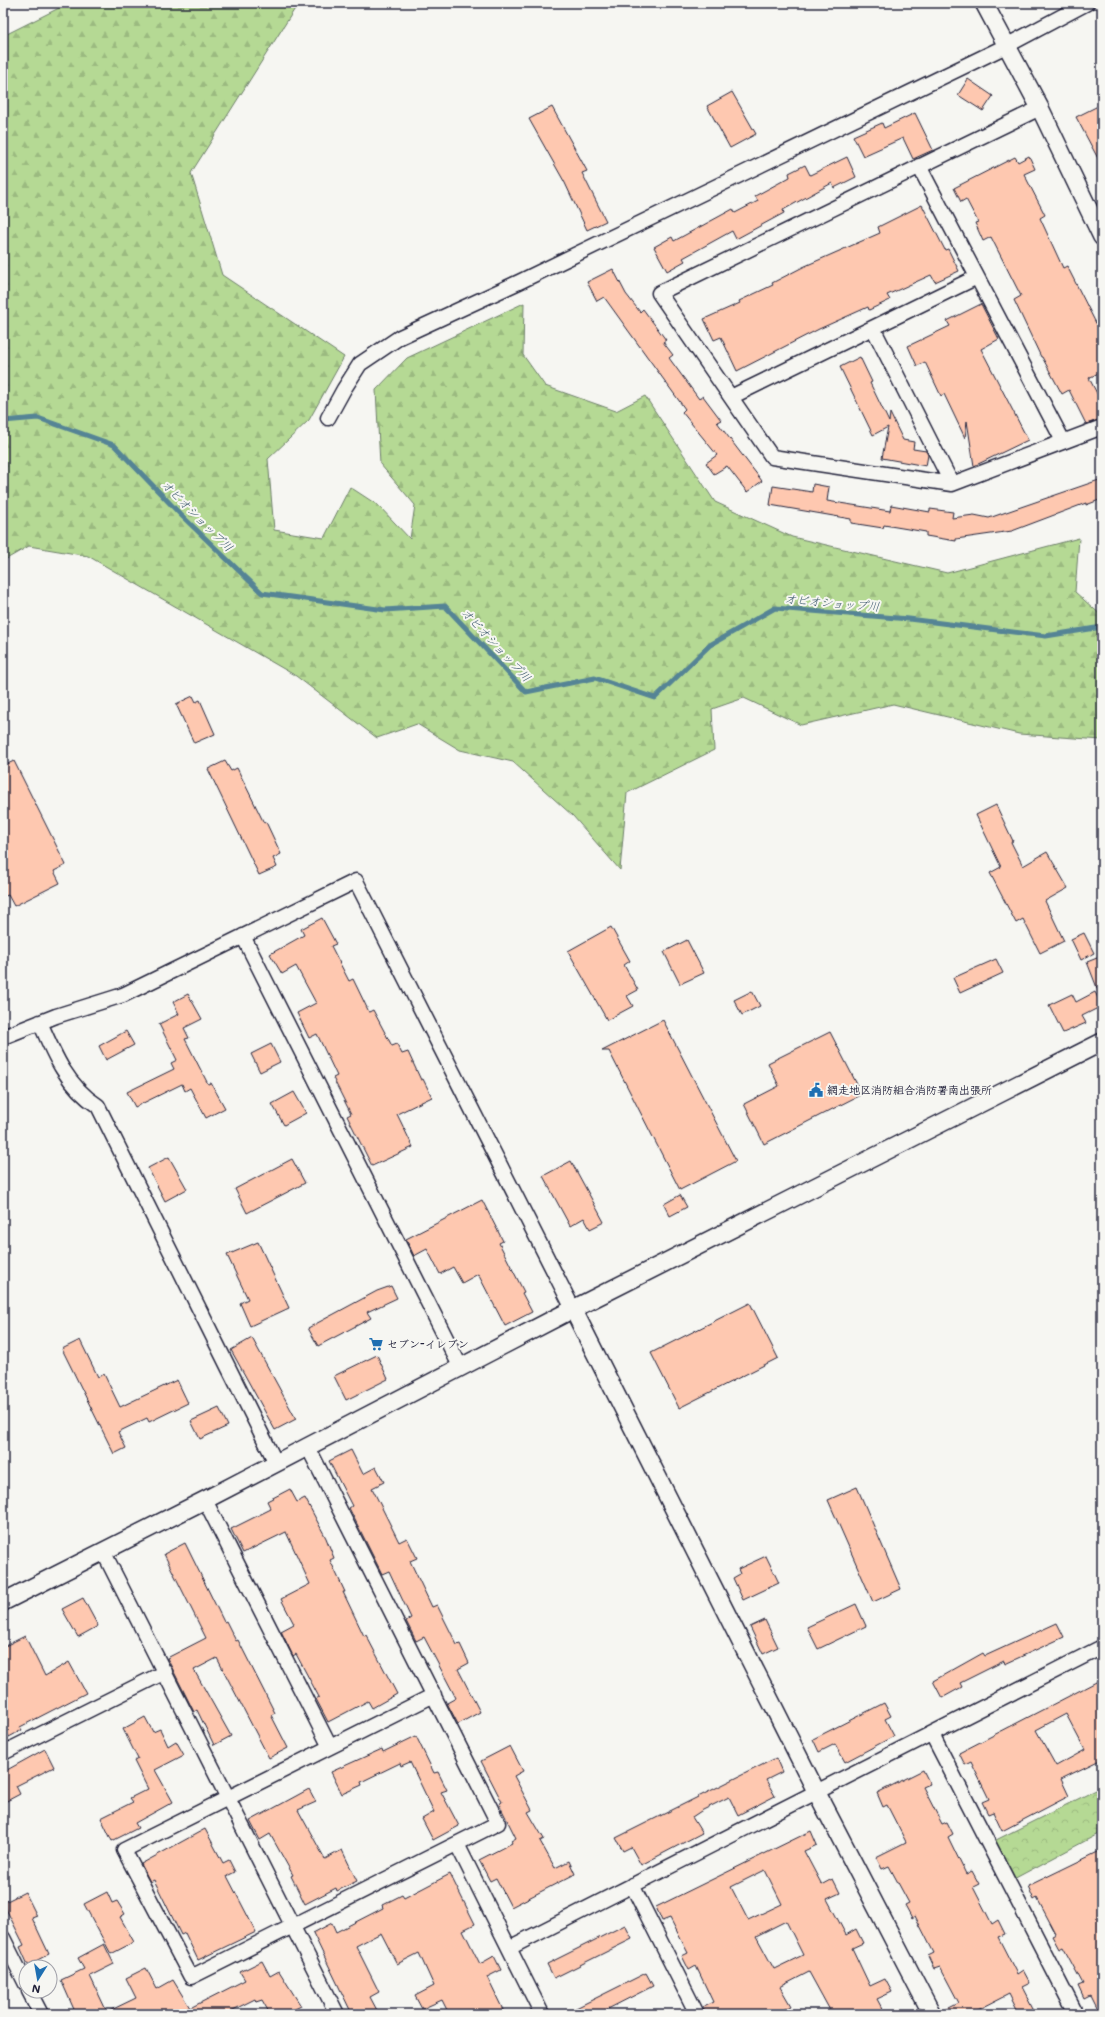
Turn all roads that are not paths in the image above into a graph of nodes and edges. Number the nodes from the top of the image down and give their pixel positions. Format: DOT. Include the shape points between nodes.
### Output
graph roads {
  1 [pos="984,3"];
  2 [pos="1087,3"];
  3 [pos="1006,46"];
  4 [pos="1040,108"];
  5 [pos="919,166"];
  6 [pos="1102,237"];
  7 [pos="977,277"];
  8 [pos="873,328"];
  9 [pos="731,397"];
  10 [pos="328,418"];
  11 [pos="1102,427"];
  12 [pos="1064,441"];
  13 [pos="952,484"];
  14 [pos="243,936"];
  15 [pos="40,1022"];
  16 [pos="3,1037"];
  17 [pos="1102,1042"];
  18 [pos="573,1309"];
  19 [pos="461,1368"];
  20 [pos="308,1447"];
  21 [pos="276,1463"];
  22 [pos="205,1500"];
  23 [pos="103,1551"];
  24 [pos="3,1602"];
  25 [pos="1102,1647"];
  26 [pos="165,1672"];
  27 [pos="434,1695"];
  28 [pos="932,1734"];
  29 [pos="330,1747"];
  30 [pos="3,1753"];
  31 [pos="816,1791"];
  32 [pos="229,1798"];
  33 [pos="457,1844"];
  34 [pos="632,1885"];
  35 [pos="293,1926"];
  36 [pos="3,1938"];
  37 [pos="509,1948"];
  38 [pos="18,1968"];
  39 [pos="34,1999"];
  40 [pos="41,2014"];
  41 [pos="338,2014"];
  42 [pos="542,2014"];
  43 [pos="697,2014"];
  44 [pos="932,2014"];
  45 [pos="1076,2014"];
  1 -- 3 [label="street"];
  2 -- 3 [label="street"];
  3 -- 4 [label="street"];
  3 -- 10 [label="street" via="400,337 360,364"];
  4 -- 5 [label="street"];
  4 -- 6 [label="street"];
  5 -- 7 [label="street"];
  5 -- 9 [label="street" via="660,293"];
  7 -- 8 [label="street"];
  7 -- 12 [label="street"];
  8 -- 9 [label="street"];
  8 -- 13 [label="street"];
  9 -- 13 [label="street" via="772,457"];
  11 -- 12 [label="street"];
  12 -- 13 [label="street"];
  14 -- 15 [label="street" via="123,995"];
  14 -- 18 [label="street" via="356,881"];
  14 -- 19 [label="street"];
  15 -- 16 [label="street"];
  15 -- 21 [label="street" via="53,1055 70,1080 82,1094 98,1106"];
  17 -- 18 [label="street"];
  18 -- 19 [label="street"];
  18 -- 31 [label="street"];
  19 -- 20 [label="street"];
  20 -- 21 [label="street"];
  20 -- 27 [label="street"];
  21 -- 22 [label="street"];
  22 -- 23 [label="street"];
  22 -- 29 [label="street"];
  23 -- 24 [label="street"];
  23 -- 26 [label="street"];
  25 -- 28 [label="street"];
  26 -- 30 [label="street"];
  26 -- 32 [label="street"];
  27 -- 29 [label="street"];
  27 -- 33 [label="street" via="498,1823"];
  28 -- 31 [label="street"];
  28 -- 45 [label="street"];
  29 -- 32 [label="street"];
  31 -- 34 [label="street"];
  31 -- 44 [label="street"];
  32 -- 35 [label="street"];
  32 -- 35 [label="street" via="124,1850 191,1977"];
  33 -- 35 [label="street"];
  33 -- 37 [label="street"];
  34 -- 37 [label="street"];
  34 -- 43 [label="street"];
  35 -- 41 [label="street"];
  36 -- 38 [label="street"];
  37 -- 42 [label="street"];
  39 -- 40 [label="street"];
}
